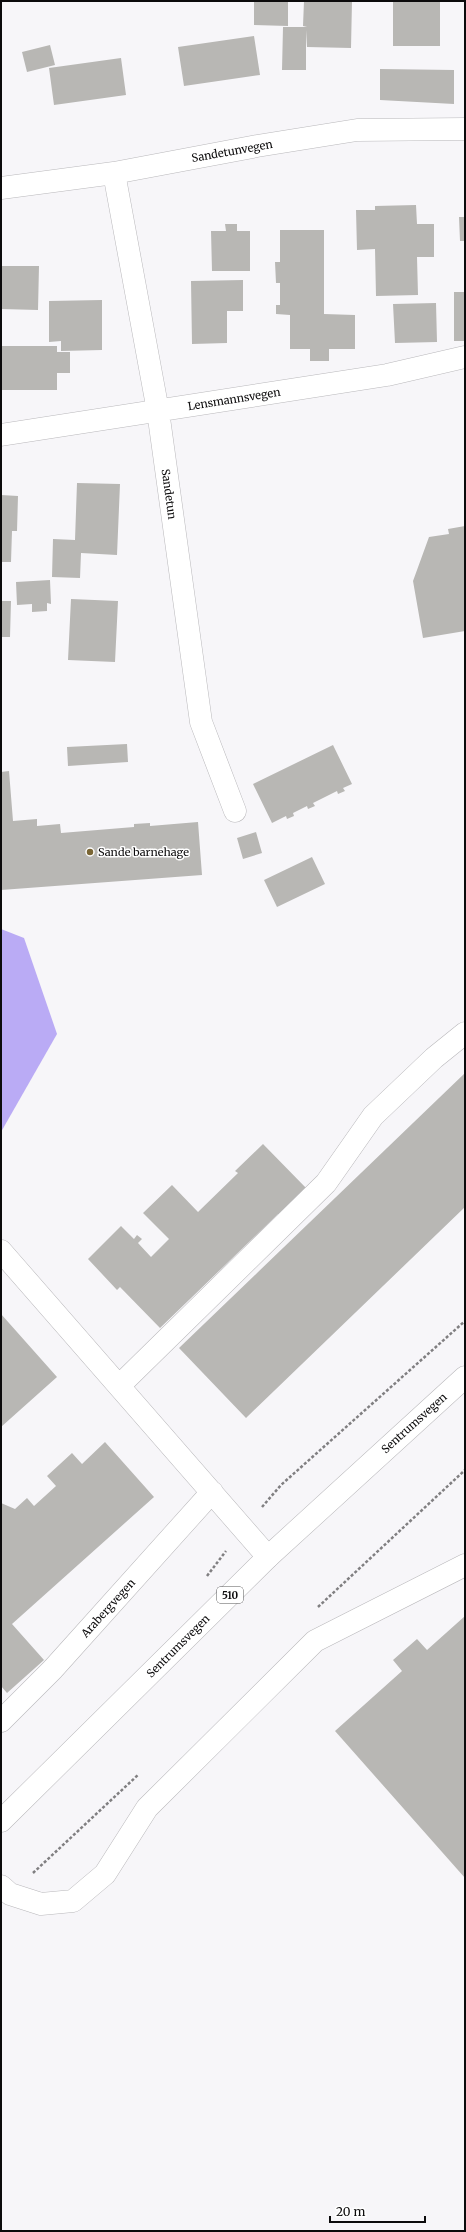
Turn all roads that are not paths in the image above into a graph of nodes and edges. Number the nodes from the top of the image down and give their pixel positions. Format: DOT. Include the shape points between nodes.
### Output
graph roads {
  1 [pos="465,129"];
  2 [pos="114,173"];
  3 [pos="1,188"];
  4 [pos="465,357"];
  5 [pos="158,411"];
  6 [pos="1,435"];
  7 [pos="235,811"];
  8 [pos="465,1033"];
  9 [pos="1,1251"];
  10 [pos="465,1376"];
  11 [pos="119,1386"];
  12 [pos="212,1492"];
  13 [pos="268,1557"];
  14 [pos="465,1565"];
  15 [pos="1,1721"];
  16 [pos="1,1821"];
  17 [pos="1,1886"];
  1 -- 2 [label="street, Sandetunvegen" via="358,130"];
  2 -- 3 [label="street, Sandetunvegen"];
  2 -- 5 [label="street, Sandetun"];
  4 -- 5 [label="street, Lensmannsvegen" via="387,374"];
  5 -- 6 [label="street, Lensmannsvegen"];
  5 -- 7 [label="street, Sandetun" via="201,722"];
  8 -- 11 [label="street" via="434,1058 373,1116 326,1183"];
  9 -- 11 [label="street"];
  10 -- 13 [label="street, Sentrumsvegen / 510"];
  11 -- 12 [label="street"];
  12 -- 13 [label="street"];
  12 -- 15 [label="street, Arabergvegen" via="53,1669"];
  13 -- 16 [label="street, Sentrumsvegen / 510"];
  14 -- 17 [label="street" via="315,1641 147,1808 105,1874 73,1901 41,1904 10,1894"];
}
